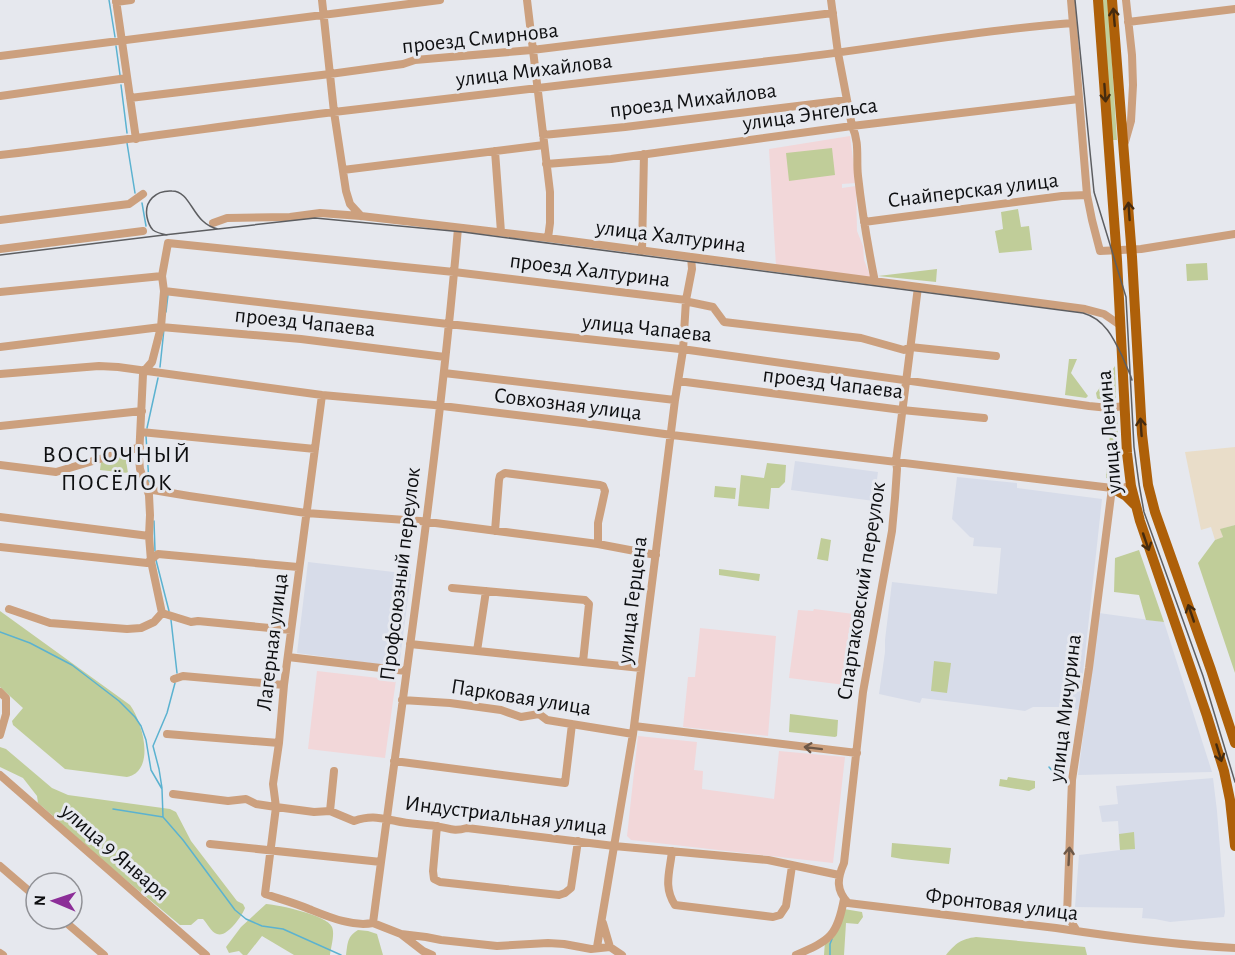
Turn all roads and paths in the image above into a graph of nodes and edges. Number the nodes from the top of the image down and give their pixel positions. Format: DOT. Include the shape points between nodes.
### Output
graph roads {
  1 [pos="131,0"];
  2 [pos="322,0"];
  3 [pos="440,0"];
  4 [pos="527,0"];
  5 [pos="831,0"];
  6 [pos="1071,0"];
  7 [pos="1098,0"];
  8 [pos="1112,0"];
  9 [pos="1126,0"];
  10 [pos="116,1"];
  11 [pos="1235,9"];
  12 [pos="833,12"];
  13 [pos="324,15"];
  14 [pos="1128,22"];
  15 [pos="1073,23"];
  16 [pos="122,41"];
  17 [pos="532,50"];
  18 [pos="838,53"];
  19 [pos="0,56"];
  20 [pos="330,74"];
  21 [pos="128,78"];
  22 [pos="537,87"];
  23 [pos="0,96"];
  24 [pos="130,98"];
  25 [pos="1079,99"];
  26 [pos="847,100"];
  27 [pos="334,112"];
  28 [pos="852,126"];
  29 [pos="543,135"];
  30 [pos="136,139"];
  31 [pos="544,145"];
  32 [pos="1124,146"];
  33 [pos="1109,147"];
  34 [pos="495,151"];
  35 [pos="644,154"];
  36 [pos="0,155"];
  37 [pos="546,164"];
  38 [pos="343,170"];
  39 [pos="143,194"];
  40 [pos="1087,195"];
  41 [pos="362,216"];
  42 [pos="0,220"];
  43 [pos="213,222"];
  44 [pos="864,222"];
  45 [pos="458,228"];
  46 [pos="143,231"];
  47 [pos="501,232"];
  48 [pos="1235,234"];
  49 [pos="548,238"];
  50 [pos="0,249"];
  51 [pos="1131,249"];
  52 [pos="1116,250"];
  53 [pos="642,251"];
  54 [pos="691,257"];
  55 [pos="454,272"];
  56 [pos="162,276"];
  57 [pos="875,282"];
  58 [pos="918,287"];
  59 [pos="164,291"];
  60 [pos="0,292"];
  61 [pos="686,300"];
  62 [pos="448,324"];
  63 [pos="1120,325"];
  64 [pos="161,327"];
  65 [pos="910,346"];
  66 [pos="0,347"];
  67 [pos="683,350"];
  68 [pos="996,356"];
  69 [pos="445,357"];
  70 [pos="145,370"];
  71 [pos="444,373"];
  72 [pos="0,374"];
  73 [pos="678,381"];
  74 [pos="905,381"];
  75 [pos="322,394"];
  76 [pos="675,400"];
  77 [pos="440,406"];
  78 [pos="1124,406"];
  79 [pos="902,410"];
  80 [pos="142,411"];
  81 [pos="984,418"];
  82 [pos="0,426"];
  83 [pos="141,432"];
  84 [pos="672,435"];
  85 [pos="140,447"];
  86 [pos="315,449"];
  87 [pos="896,461"];
  88 [pos="0,465"];
  89 [pos="1129,471"];
  90 [pos="1148,485"];
  91 [pos="1131,486"];
  92 [pos="1112,488"];
  93 [pos="147,489"];
  94 [pos="1136,506"];
  95 [pos="306,513"];
  96 [pos="0,517"];
  97 [pos="426,522"];
  98 [pos="495,531"];
  99 [pos="149,536"];
  100 [pos="598,544"];
  101 [pos="0,547"];
  102 [pos="656,555"];
  103 [pos="151,561"];
  104 [pos="298,567"];
  105 [pos="452,588"];
  106 [pos="486,591"];
  107 [pos="9,609"];
  108 [pos="162,614"];
  109 [pos="291,630"];
  110 [pos="410,644"];
  111 [pos="477,651"];
  112 [pos="288,657"];
  113 [pos="583,662"];
  114 [pos="641,668"];
  115 [pos="406,671"];
  116 [pos="174,679"];
  117 [pos="284,686"];
  118 [pos="3,695"];
  119 [pos="402,700"];
  120 [pos="1224,709"];
  121 [pos="1207,716"];
  122 [pos="572,724"];
  123 [pos="633,730"];
  124 [pos="167,734"];
  125 [pos="0,735"];
  126 [pos="279,743"];
  127 [pos="1235,743"];
  128 [pos="856,753"];
  129 [pos="394,761"];
  130 [pos="334,771"];
  131 [pos="2,779"];
  132 [pos="173,794"];
  133 [pos="276,807"];
  134 [pos="330,811"];
  135 [pos="387,818"];
  136 [pos="437,826"];
  137 [pos="578,841"];
  138 [pos="210,844"];
  139 [pos="614,846"];
  140 [pos="1235,846"];
  141 [pos="270,851"];
  142 [pos="672,851"];
  143 [pos="381,862"];
  144 [pos="0,866"];
  145 [pos="792,866"];
  146 [pos="839,874"];
  147 [pos="24,887"];
  148 [pos="844,899"];
  149 [pos="1067,915"];
  150 [pos="602,919"];
  151 [pos="373,923"];
  152 [pos="1056,928"];
  153 [pos="76,931"];
  154 [pos="1077,931"];
  155 [pos="400,934"];
  156 [pos="481,945"];
  157 [pos="597,947"];
  158 [pos="610,947"];
  159 [pos="1235,948"];
  160 [pos="105,955"];
  161 [pos="206,955"];
  162 [pos="432,955"];
  163 [pos="479,955"];
  164 [pos="622,955"];
  165 [pos="796,955"];
  1 -- 10 [label="street"];
  2 -- 13 [label="street"];
  3 -- 13 [label="street"];
  4 -- 17 [label="street"];
  5 -- 12 [label="street"];
  6 -- 15 [label="street"];
  7 -- 33 [label="main road, улица Ленина, one-way"];
  32 -- 8 [label="main road, улица Ленина, one-way"];
  9 -- 14 [label="street"];
  10 -- 16 [label="street"];
  11 -- 14 [label="street"];
  12 -- 17 [label="street, проезд Смирнова"];
  12 -- 18 [label="street"];
  13 -- 16 [label="street"];
  13 -- 20 [label="street"];
  14 -- 32 [label="street" via="1133,85 1131,121"];
  15 -- 18 [label="street, улица Михайлова"];
  15 -- 25 [label="street"];
  16 -- 19 [label="street"];
  16 -- 21 [label="street"];
  17 -- 20 [label="street, проезд Смирнова" via="415,60"];
  17 -- 22 [label="street"];
  18 -- 22 [label="street, улица Михайлова"];
  18 -- 26 [label="street"];
  20 -- 24 [label="street, проезд Смирнова"];
  20 -- 27 [label="street"];
  21 -- 23 [label="street"];
  21 -- 24 [label="street"];
  22 -- 27 [label="street, улица Михайлова"];
  22 -- 29 [label="street"];
  24 -- 30 [label="street"];
  25 -- 28 [label="street, улица Энгельса"];
  25 -- 40 [label="street"];
  26 -- 28 [label="street"];
  26 -- 29 [label="street, проезд Михайлова"];
  27 -- 30 [label="street, улица Михайлова"];
  27 -- 38 [label="street"];
  28 -- 35 [label="street, улица Энгельса"];
  28 -- 44 [label="street"];
  29 -- 31 [label="street"];
  30 -- 36 [label="street, улица Михайлова"];
  31 -- 34 [label="street"];
  31 -- 37 [label="street"];
  32 -- 33 [label="main road"];
  51 -- 32 [label="main road, улица Ленина, one-way"];
  33 -- 52 [label="main road, улица Ленина"];
  34 -- 38 [label="street"];
  34 -- 47 [label="street"];
  35 -- 37 [label="street, улица Энгельса"];
  35 -- 53 [label="street"];
  37 -- 49 [label="street" via="550,192"];
  38 -- 41 [label="street" via="350,204"];
  39 -- 42 [label="street" via="129,204"];
  40 -- 44 [label="street, Снайперская улица"];
  40 -- 52 [label="street" via="1100,252"];
  41 -- 43 [label="street, улица Халтурина" via="320,213"];
  41 -- 45 [label="street, улица Халтурина"];
  44 -- 57 [label="street"];
  45 -- 47 [label="street, улица Халтурина"];
  45 -- 55 [label="street, Профсоюзный переулок"];
  46 -- 50 [label="street"];
  47 -- 49 [label="street, улица Халтурина"];
  48 -- 51 [label="street"];
  49 -- 53 [label="street, улица Халтурина"];
  51 -- 52 [label="street"];
  90 -- 51 [label="main road, улица Ленина, one-way"];
  52 -- 63 [label="main road, улица Ленина"];
  53 -- 54 [label="street, улица Халтурина"];
  54 -- 57 [label="street, улица Халтурина"];
  54 -- 61 [label="street, улица Герцена"];
  55 -- 56 [label="street, проезд Халтурина" via="168,243"];
  55 -- 61 [label="street, проезд Халтурина"];
  55 -- 62 [label="street, Профсоюзный переулок"];
  56 -- 59 [label="street"];
  56 -- 60 [label="street"];
  57 -- 58 [label="street, улица Халтурина"];
  58 -- 63 [label="street, улица Халтурина" via="1085,309 1104,314"];
  58 -- 65 [label="street, Спартаковский переулок"];
  59 -- 62 [label="street, улица Чапаева"];
  59 -- 64 [label="street"];
  61 -- 65 [label="street, проезд Халтурина" via="713,307 724,322 861,338 904,350"];
  61 -- 67 [label="street, улица Герцена"];
  62 -- 67 [label="street, улица Чапаева"];
  62 -- 69 [label="street, Профсоюзный переулок"];
  63 -- 78 [label="main road, улица Ленина"];
  64 -- 66 [label="street"];
  64 -- 69 [label="street, проезд Чапаева"];
  64 -- 70 [label="street" via="152,362"];
  65 -- 68 [label="street, проезд Халтурина"];
  65 -- 74 [label="street, Спартаковский переулок"];
  67 -- 73 [label="street, улица Герцена"];
  67 -- 74 [label="street, улица Чапаева"];
  69 -- 71 [label="street, Профсоюзный переулок"];
  70 -- 72 [label="street, Совхозная улица" via="99,366"];
  70 -- 75 [label="street, Совхозная улица"];
  70 -- 80 [label="street"];
  71 -- 76 [label="street"];
  71 -- 77 [label="street, Профсоюзный переулок"];
  73 -- 76 [label="street, улица Герцена"];
  73 -- 79 [label="street, проезд Чапаева"];
  74 -- 78 [label="street, улица Чапаева" via="1089,406"];
  74 -- 79 [label="street, Спартаковский переулок"];
  75 -- 77 [label="street, Совхозная улица"];
  75 -- 86 [label="street, Лагерная улица"];
  76 -- 84 [label="street, улица Герцена"];
  77 -- 84 [label="street, Совхозная улица"];
  77 -- 97 [label="street, Профсоюзный переулок"];
  78 -- 89 [label="main road, улица Ленина"];
  79 -- 81 [label="street, проезд Чапаева"];
  79 -- 87 [label="street, Спартаковский переулок"];
  80 -- 82 [label="street"];
  80 -- 83 [label="street"];
  83 -- 85 [label="street"];
  83 -- 86 [label="street"];
  84 -- 87 [label="street, Совхозная улица"];
  84 -- 102 [label="street, улица Герцена"];
  85 -- 88 [label="street" via="56,472"];
  85 -- 93 [label="street" via="140,470"];
  86 -- 95 [label="street, Лагерная улица"];
  87 -- 92 [label="street, Совхозная улица"];
  87 -- 128 [label="street, Спартаковский переулок" via="892,531 862,692"];
  89 -- 91 [label="main road, улица Ленина"];
  89 -- 92 [label="main road"];
  90 -- 91 [label="main road"];
  120 -- 90 [label="main road, улица Ленина, one-way"];
  91 -- 92 [label="street, Совхозная улица"];
  91 -- 94 [label="main road, улица Ленина"];
  92 -- 94 [label="main road"];
  149 -- 92 [label="street, улица Мичурина, one-way" via="1072,780"];
  93 -- 95 [label="street"];
  93 -- 99 [label="street"];
  94 -- 121 [label="main road, улица Ленина, one-way"];
  95 -- 97 [label="street"];
  95 -- 104 [label="street, Лагерная улица"];
  96 -- 99 [label="street"];
  97 -- 98 [label="street"];
  97 -- 110 [label="street, Профсоюзный переулок"];
  98 -- 100 [label="street"];
  98 -- 100 [label="street" via="499,480 505,472 603,486"];
  99 -- 103 [label="street"];
  100 -- 102 [label="street"];
  101 -- 103 [label="street"];
  102 -- 114 [label="street, улица Герцена"];
  103 -- 104 [label="street" via="158,554"];
  103 -- 108 [label="street"];
  104 -- 109 [label="street, Лагерная улица"];
  105 -- 106 [label="street"];
  106 -- 111 [label="street"];
  106 -- 113 [label="street" via="585,600 589,604"];
  107 -- 108 [label="street" via="50,623 127,629 141,628"];
  108 -- 109 [label="street" via="190,622"];
  109 -- 112 [label="street, Лагерная улица"];
  110 -- 111 [label="street, Парковая улица"];
  110 -- 115 [label="street, Профсоюзный переулок"];
  111 -- 113 [label="street, Парковая улица"];
  112 -- 115 [label="street"];
  112 -- 117 [label="street, Лагерная улица"];
  113 -- 114 [label="street, Парковая улица"];
  114 -- 123 [label="street, улица Герцена"];
  115 -- 119 [label="street, Профсоюзный переулок"];
  116 -- 117 [label="street" via="183,676"];
  117 -- 126 [label="street, Лагерная улица"];
  118 -- 125 [label="street" via="6,714"];
  119 -- 122 [label="street, Парковая улица" via="460,704 521,717 538,714 547,720"];
  119 -- 129 [label="street, Профсоюзный переулок"];
  120 -- 121 [label="main road"];
  120 -- 127 [label="main road, улица Ленина"];
  121 -- 140 [label="main road, улица Ленина, one-way" via="1224,771"];
  122 -- 123 [label="street, Парковая улица"];
  122 -- 129 [label="street" via="565,783"];
  128 -- 123 [label="street, Парковая улица, one-way"];
  123 -- 139 [label="street, улица Герцена"];
  124 -- 126 [label="street"];
  126 -- 133 [label="street, Лагерная улица" via="273,784"];
  128 -- 146 [label="street, Спартаковский переулок" via="844,863"];
  129 -- 135 [label="street, Профсоюзный переулок"];
  130 -- 134 [label="street"];
  131 -- 161 [label="street, улица 9 Января"];
  132 -- 133 [label="street, Индустриальная улица" via="228,801 246,799"];
  133 -- 134 [label="street, Индустриальная улица"];
  133 -- 141 [label="street, Лагерная улица"];
  134 -- 135 [label="street, Индустриальная улица" via="354,821 366,816"];
  135 -- 136 [label="street, Индустриальная улица"];
  135 -- 143 [label="street, Профсоюзный переулок"];
  136 -- 137 [label="street, Индустриальная улица" via="455,831 467,828"];
  136 -- 137 [label="street" via="434,879 559,895 571,888"];
  137 -- 139 [label="street, Индустриальная улица"];
  138 -- 141 [label="street"];
  139 -- 142 [label="street, Индустриальная улица"];
  139 -- 150 [label="street, улица Герцена"];
  141 -- 143 [label="street"];
  141 -- 151 [label="street, Лагерная улица" via="265,894 330,917 363,925"];
  142 -- 145 [label="street, Индустриальная улица"];
  142 -- 145 [label="street" via="668,886 675,905 780,915 786,906"];
  143 -- 151 [label="street, Профсоюзный переулок"];
  144 -- 147 [label="street"];
  145 -- 146 [label="street, Индустриальная улица"];
  146 -- 148 [label="street, Спартаковский переулок"];
  148 -- 152 [label="street, Фронтовая улица" via="854,904"];
  148 -- 165 [label="street" via="831,936"];
  149 -- 152 [label="street"];
  149 -- 154 [label="street"];
  150 -- 157 [label="street, улица Герцена"];
  150 -- 158 [label="street"];
  151 -- 155 [label="street"];
  152 -- 154 [label="street, Фронтовая улица"];
  153 -- 160 [label="street"];
  154 -- 159 [label="street, Фронтовая улица"];
  155 -- 156 [label="street"];
  155 -- 162 [label="street"];
  156 -- 157 [label="street" via="548,943"];
  156 -- 163 [label="street"];
  157 -- 158 [label="street"];
  158 -- 164 [label="street"];
}
